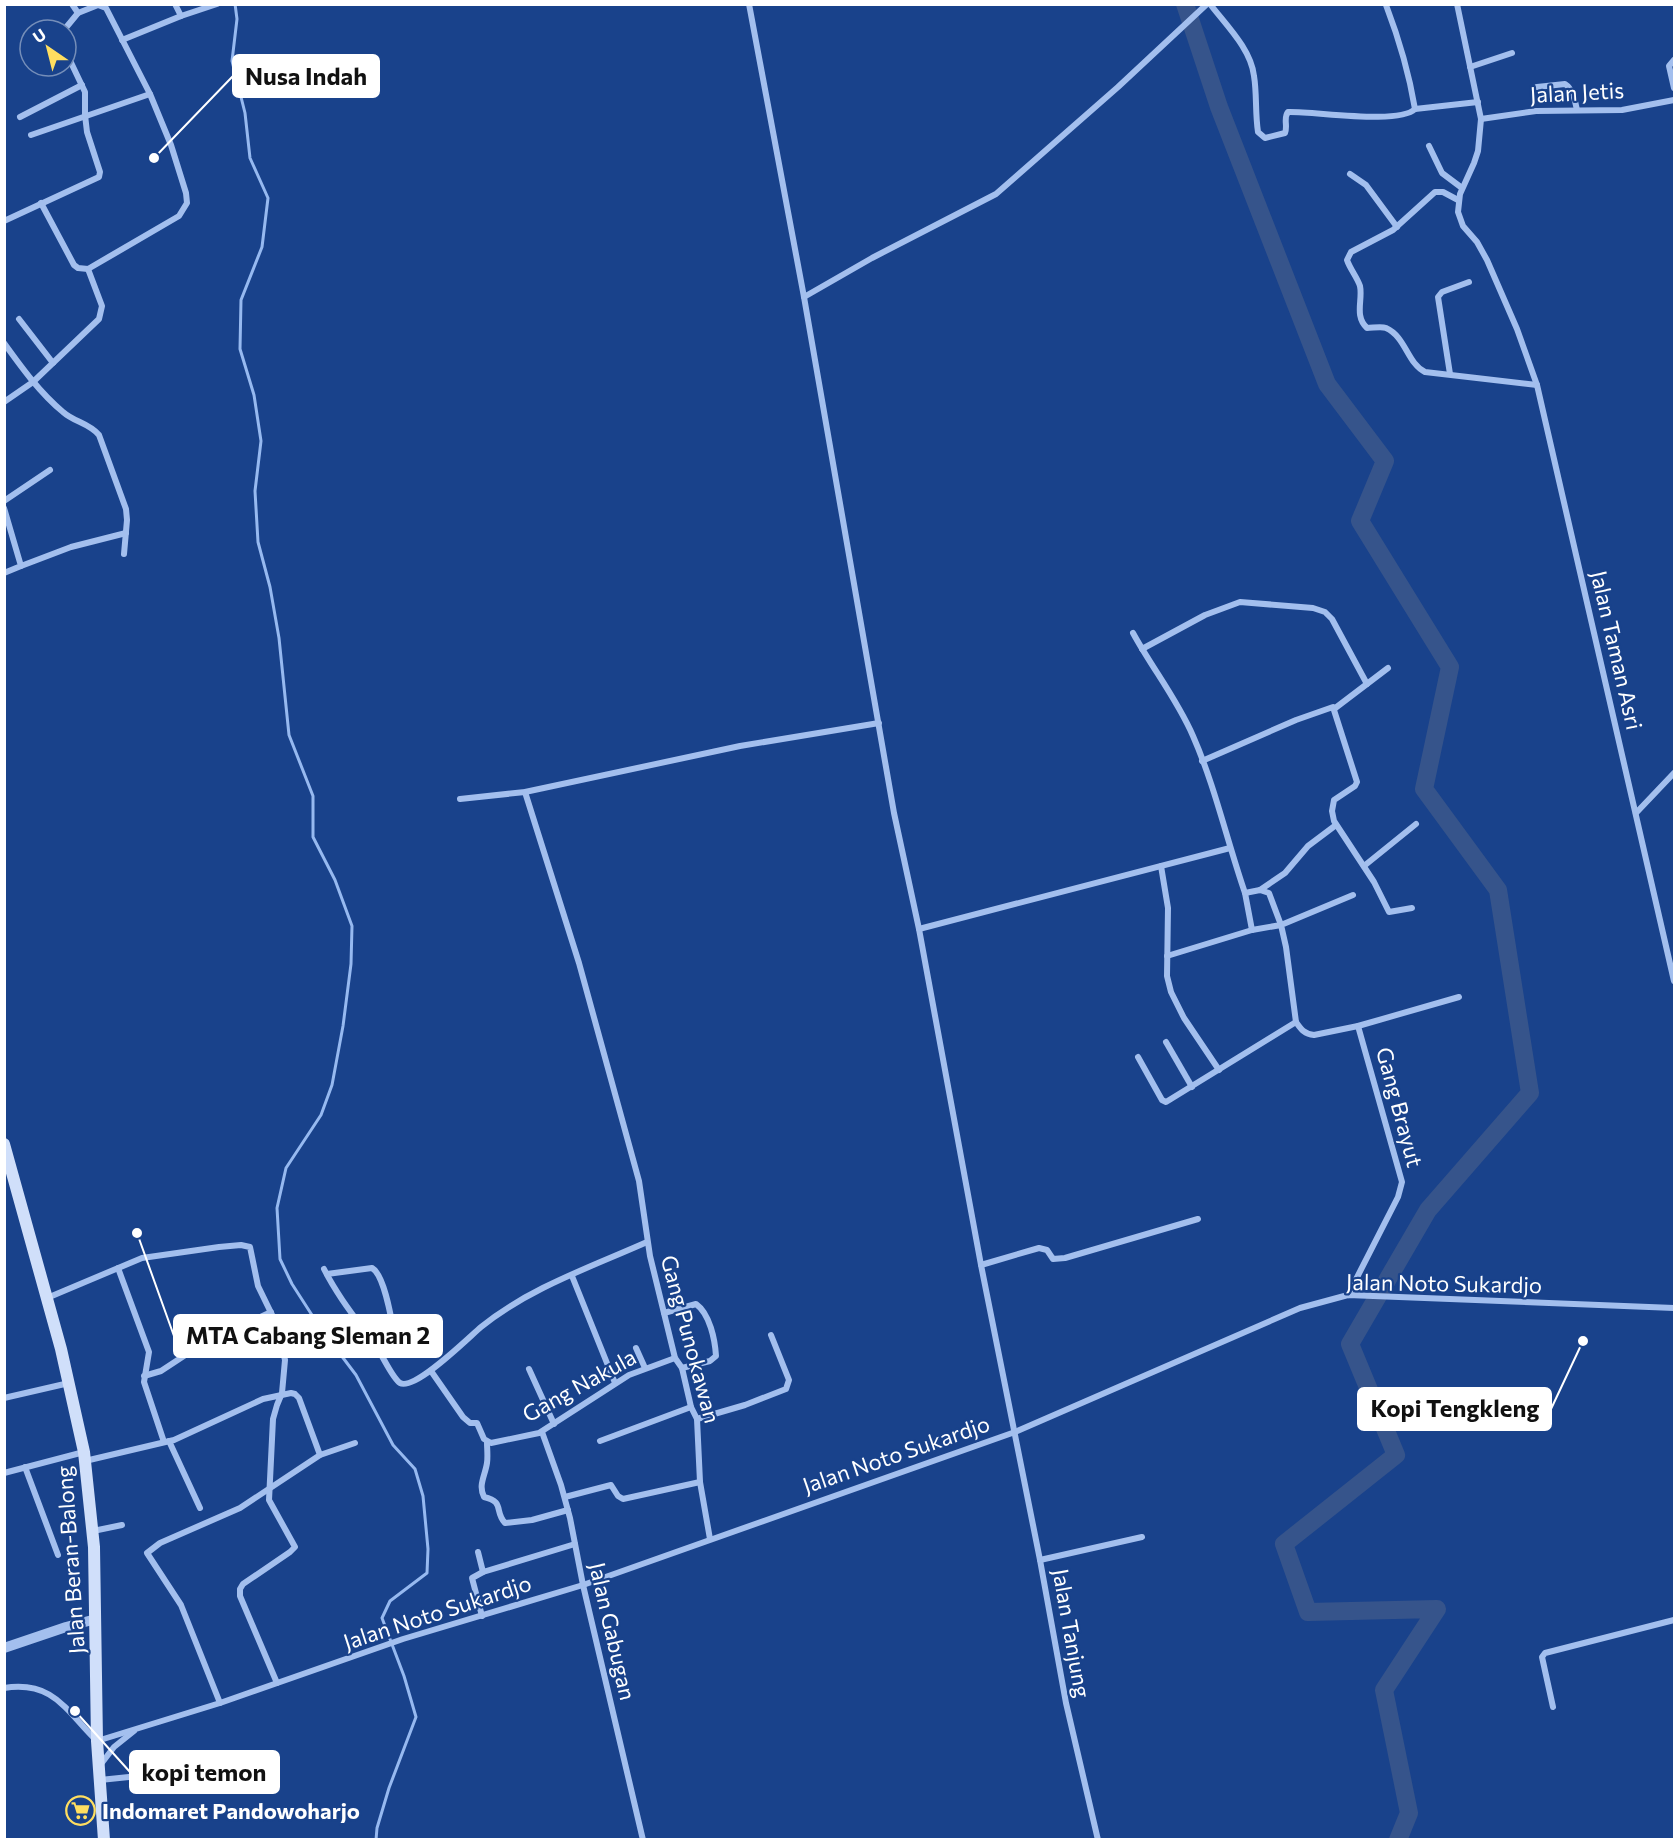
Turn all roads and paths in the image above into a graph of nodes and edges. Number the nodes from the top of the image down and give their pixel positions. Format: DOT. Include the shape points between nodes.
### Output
graph roads {
  1 [pos="72,4"];
  2 [pos="175,4"];
  3 [pos="216,4"];
  4 [pos="748,4"];
  5 [pos="1209,4"];
  6 [pos="1457,4"];
  7 [pos="1386,5"];
  8 [pos="78,12"];
  9 [pos="181,16"];
  10 [pos="73,18"];
  11 [pos="122,40"];
  12 [pos="1512,53"];
  13 [pos="1674,60"];
  14 [pos="1470,67"];
  15 [pos="78,77"];
  16 [pos="82,85"];
  17 [pos="1537,87"];
  18 [pos="1674,88"];
  19 [pos="150,94"];
  20 [pos="1674,100"];
  21 [pos="1478,102"];
  22 [pos="1415,109"];
  23 [pos="1577,110"];
  24 [pos="85,115"];
  25 [pos="20,117"];
  26 [pos="1481,119"];
  27 [pos="31,135"];
  28 [pos="1429,146"];
  29 [pos="1350,174"];
  30 [pos="1462,188"];
  31 [pos="1458,200"];
  32 [pos="41,204"];
  33 [pos="4,221"];
  34 [pos="1397,227"];
  35 [pos="88,269"];
  36 [pos="1469,282"];
  37 [pos="804,297"];
  38 [pos="19,319"];
  39 [pos="4,343"];
  40 [pos="53,363"];
  41 [pos="1450,374"];
  42 [pos="33,382"];
  43 [pos="1537,385"];
  44 [pos="4,402"];
  45 [pos="50,471"];
  46 [pos="4,501"];
  47 [pos="4,508"];
  48 [pos="126,533"];
  49 [pos="124,554"];
  50 [pos="21,566"];
  51 [pos="4,573"];
  52 [pos="1133,633"];
  53 [pos="1142,648"];
  54 [pos="1388,668"];
  55 [pos="1367,684"];
  56 [pos="1334,709"];
  57 [pos="879,723"];
  58 [pos="1202,761"];
  59 [pos="1674,773"];
  60 [pos="525,792"];
  61 [pos="460,799"];
  62 [pos="1636,813"];
  63 [pos="1416,824"];
  64 [pos="1336,825"];
  65 [pos="1230,848"];
  66 [pos="1161,866"];
  67 [pos="1364,866"];
  68 [pos="1260,890"];
  69 [pos="1245,893"];
  70 [pos="1353,895"];
  71 [pos="1412,908"];
  72 [pos="1281,925"];
  73 [pos="919,929"];
  74 [pos="1252,930"];
  75 [pos="1167,956"];
  76 [pos="1674,981"];
  77 [pos="1459,997"];
  78 [pos="1296,1022"];
  79 [pos="1358,1026"];
  80 [pos="1166,1042"];
  81 [pos="1137,1057"];
  82 [pos="1219,1070"];
  83 [pos="1192,1087"];
  84 [pos="4,1144"];
  85 [pos="1198,1219"];
  86 [pos="647,1242"];
  87 [pos="981,1265"];
  88 [pos="118,1268"];
  89 [pos="572,1276"];
  90 [pos="1348,1294"];
  91 [pos="47,1298"];
  92 [pos="1674,1308"];
  93 [pos="271,1312"];
  94 [pos="664,1313"];
  95 [pos="771,1335"];
  96 [pos="636,1348"];
  97 [pos="382,1356"];
  98 [pos="675,1358"];
  99 [pos="645,1368"];
  100 [pos="682,1368"];
  101 [pos="529,1369"];
  102 [pos="431,1371"];
  103 [pos="144,1376"];
  104 [pos="69,1383"];
  105 [pos="615,1383"];
  106 [pos="282,1393"];
  107 [pos="4,1398"];
  108 [pos="691,1407"];
  109 [pos="697,1419"];
  110 [pos="554,1424"];
  111 [pos="542,1432"];
  112 [pos="1015,1432"];
  113 [pos="600,1441"];
  114 [pos="167,1442"];
  115 [pos="487,1442"];
  116 [pos="355,1443"];
  117 [pos="320,1455"];
  118 [pos="84,1456"];
  119 [pos="25,1467"];
  120 [pos="4,1473"];
  121 [pos="700,1482"];
  122 [pos="269,1490"];
  123 [pos="565,1497"];
  124 [pos="200,1508"];
  125 [pos="568,1510"];
  126 [pos="122,1525"];
  127 [pos="93,1531"];
  128 [pos="1142,1537"];
  129 [pos="710,1539"];
  130 [pos="575,1544"];
  131 [pos="478,1552"];
  132 [pos="58,1555"];
  133 [pos="1040,1560"];
  134 [pos="483,1572"];
  135 [pos="583,1585"];
  136 [pos="482,1616"];
  137 [pos="96,1619"];
  138 [pos="1674,1620"];
  139 [pos="5,1646"];
  140 [pos="277,1683"];
  141 [pos="4,1688"];
  142 [pos="220,1703"];
  143 [pos="1553,1707"];
  144 [pos="137,1729"];
  145 [pos="97,1741"];
  146 [pos="99,1774"];
  147 [pos="158,1774"];
  148 [pos="104,1839"];
  149 [pos="643,1839"];
  150 [pos="1098,1839"];
  1 -- 8 [label="street"];
  2 -- 9 [label="street"];
  3 -- 9 [label="street"];
  4 -- 37 [label="street, Jalan Tanjung"];
  5 -- 22 [label="street" via="1250,61 1257,125 1262,137 1285,133 1288,112 1375,116 1401,115"];
  5 -- 37 [label="street" via="996,194"];
  6 -- 14 [label="street"];
  7 -- 22 [label="street" via="1401,46"];
  8 -- 10 [label="street"];
  8 -- 11 [label="street" via="93,6 106,8"];
  9 -- 11 [label="street"];
  11 -- 19 [label="street"];
  12 -- 14 [label="street"];
  13 -- 18 [label="street" via="1669,70"];
  14 -- 21 [label="street"];
  15 -- 16 [label="street"];
  16 -- 24 [label="street"];
  16 -- 25 [label="street"];
  17 -- 23 [label="street" via="1569,86"];
  19 -- 24 [label="street"];
  19 -- 35 [label="street" via="171,145 187,202 179,216"];
  20 -- 23 [label="street, Jalan Jetis" via="1622,110"];
  21 -- 22 [label="street"];
  21 -- 26 [label="street"];
  23 -- 26 [label="street, Jalan Jetis"];
  24 -- 27 [label="street"];
  24 -- 32 [label="street" via="99,177"];
  26 -- 30 [label="street" via="1474,163"];
  28 -- 30 [label="street" via="1442,172"];
  29 -- 34 [label="street" via="1366,185"];
  30 -- 31 [label="street"];
  31 -- 34 [label="street" via="1436,192"];
  31 -- 43 [label="street, Jalan Taman Asri" via="1463,226 1485,256"];
  32 -- 33 [label="street"];
  32 -- 35 [label="street" via="76,268"];
  34 -- 41 [label="street" via="1348,257 1360,288 1362,321 1367,328 1389,330 1421,370"];
  35 -- 40 [label="street" via="102,306 99,319"];
  36 -- 41 [label="street" via="1438,297"];
  37 -- 57 [label="street, Jalan Tanjung"];
  38 -- 40 [label="street"];
  39 -- 42 [label="street"];
  40 -- 42 [label="street"];
  41 -- 43 [label="street"];
  42 -- 44 [label="street"];
  42 -- 48 [label="street" via="63,412 99,435 126,509"];
  43 -- 62 [label="street, Jalan Taman Asri"];
  45 -- 46 [label="street"];
  47 -- 50 [label="street"];
  48 -- 49 [label="street"];
  48 -- 50 [label="street" via="71,547"];
  50 -- 51 [label="street"];
  52 -- 53 [label="street"];
  53 -- 55 [label="street" via="1205,615 1240,602 1313,608 1332,619"];
  53 -- 58 [label="street" via="1179,706"];
  54 -- 55 [label="street"];
  55 -- 56 [label="street"];
  56 -- 58 [label="street" via="1330,707 1296,720"];
  56 -- 64 [label="street" via="1357,782 1334,800"];
  57 -- 60 [label="street" via="740,746"];
  57 -- 73 [label="street, Jalan Tanjung"];
  58 -- 65 [label="street"];
  59 -- 62 [label="street"];
  60 -- 61 [label="street"];
  60 -- 86 [label="street, Gang Punokawan" via="579,963 639,1181"];
  62 -- 76 [label="street, Jalan Taman Asri"];
  63 -- 67 [label="street"];
  64 -- 67 [label="street"];
  64 -- 68 [label="street" via="1308,846 1285,873"];
  65 -- 66 [label="street"];
  65 -- 69 [label="street"];
  66 -- 73 [label="street"];
  66 -- 75 [label="street" via="1168,909"];
  67 -- 71 [label="street" via="1389,912"];
  68 -- 69 [label="street"];
  68 -- 72 [label="street" via="1269,893"];
  69 -- 74 [label="street"];
  70 -- 72 [label="street"];
  72 -- 74 [label="street"];
  72 -- 78 [label="street"];
  73 -- 87 [label="street, Jalan Tanjung"];
  74 -- 75 [label="street"];
  75 -- 82 [label="street" via="1167,976 1176,1004"];
  77 -- 79 [label="street"];
  78 -- 79 [label="street" via="1308,1034"];
  78 -- 82 [label="street"];
  79 -- 90 [label="street, Gang Brayut" via="1402,1182"];
  80 -- 83 [label="street"];
  81 -- 83 [label="street" via="1164,1101"];
  82 -- 83 [label="street"];
  84 -- 91 [label="main road, Jalan Beran-Balong"];
  85 -- 87 [label="street" via="1065,1258 1053,1259 1047,1250 1039,1248"];
  86 -- 89 [label="street"];
  86 -- 94 [label="street, Gang Punokawan"];
  87 -- 112 [label="street, Jalan Tanjung"];
  88 -- 91 [label="street"];
  88 -- 93 [label="street" via="159,1254 250,1247 258,1286"];
  88 -- 103 [label="street" via="149,1352"];
  89 -- 102 [label="street" via="506,1308"];
  89 -- 105 [label="street"];
  90 -- 92 [label="street, Jalan Noto Sukardjo"];
  90 -- 112 [label="street, Jalan Noto Sukardjo" via="1300,1308"];
  91 -- 104 [label="main road, Jalan Beran-Balong"];
  93 -- 103 [label="street" via="199,1346 161,1371"];
  93 -- 106 [label="street" via="285,1360"];
  94 -- 98 [label="street, Gang Punokawan"];
  94 -- 100 [label="street" via="696,1305 709,1323 716,1356"];
  95 -- 109 [label="street" via="789,1380 786,1389"];
  96 -- 99 [label="street"];
  97 -- 97 [label="street" via="340,1297 325,1272 376,1270 395,1338"];
  97 -- 102 [label="street" via="401,1383 414,1382"];
  98 -- 99 [label="street, Gang Nakula"];
  98 -- 100 [label="street, Gang Punokawan"];
  99 -- 105 [label="street, Gang Nakula"];
  100 -- 108 [label="street, Gang Punokawan"];
  101 -- 110 [label="street"];
  102 -- 115 [label="street" via="463,1417 478,1425"];
  103 -- 114 [label="street"];
  104 -- 107 [label="street"];
  104 -- 118 [label="main road, Jalan Beran-Balong"];
  105 -- 110 [label="street, Gang Nakula"];
  106 -- 114 [label="street"];
  106 -- 117 [label="street" via="299,1398"];
  106 -- 122 [label="street" via="273,1419"];
  108 -- 109 [label="street, Gang Punokawan"];
  108 -- 113 [label="street"];
  109 -- 121 [label="street, Gang Punokawan"];
  110 -- 111 [label="street, Gang Nakula"];
  111 -- 115 [label="street, Gang Nakula"];
  111 -- 123 [label="street, Jalan Gabugan"];
  112 -- 129 [label="street, Jalan Noto Sukardjo"];
  112 -- 133 [label="street, Jalan Tanjung"];
  114 -- 118 [label="street" via="112,1456"];
  114 -- 124 [label="street"];
  115 -- 125 [label="street" via="482,1495 494,1500 503,1521 532,1520"];
  116 -- 117 [label="street"];
  117 -- 122 [label="street"];
  118 -- 119 [label="street"];
  118 -- 127 [label="main road, Jalan Beran-Balong"];
  119 -- 120 [label="street"];
  119 -- 132 [label="street"];
  121 -- 123 [label="street" via="623,1499 611,1485"];
  121 -- 129 [label="street, Gang Punokawan"];
  122 -- 140 [label="street" via="270,1504 295,1547 243,1584 240,1596"];
  122 -- 142 [label="street" via="147,1553 181,1605"];
  123 -- 125 [label="street, Jalan Gabugan"];
  125 -- 130 [label="street, Jalan Gabugan"];
  126 -- 127 [label="street"];
  127 -- 137 [label="main road, Jalan Beran-Balong"];
  128 -- 133 [label="street"];
  129 -- 135 [label="street, Jalan Noto Sukardjo"];
  130 -- 134 [label="street"];
  130 -- 135 [label="street, Jalan Gabugan"];
  131 -- 134 [label="street"];
  133 -- 150 [label="street, Jalan Tanjung" via="1066,1703"];
  134 -- 136 [label="street" via="472,1578"];
  135 -- 136 [label="street, Jalan Noto Sukardjo"];
  135 -- 149 [label="street, Jalan Gabugan"];
  136 -- 140 [label="street, Jalan Noto Sukardjo"];
  137 -- 139 [label="street"];
  137 -- 145 [label="main road, Jalan Beran-Balong"];
  138 -- 143 [label="street" via="1545,1653 1542,1657"];
  140 -- 142 [label="street, Jalan Noto Sukardjo"];
  141 -- 145 [label="street" via="34,1688 48,1693 64,1704"];
  142 -- 144 [label="street, Jalan Noto Sukardjo"];
  144 -- 145 [label="street, Jalan Noto Sukardjo"];
  144 -- 146 [label="street, Jalan Noto Sukardjo" via="114,1747"];
  145 -- 146 [label="main road, Jalan Beran-Balong"];
  146 -- 147 [label="street"];
  146 -- 148 [label="main road, Jalan Beran-Balong"];
}
